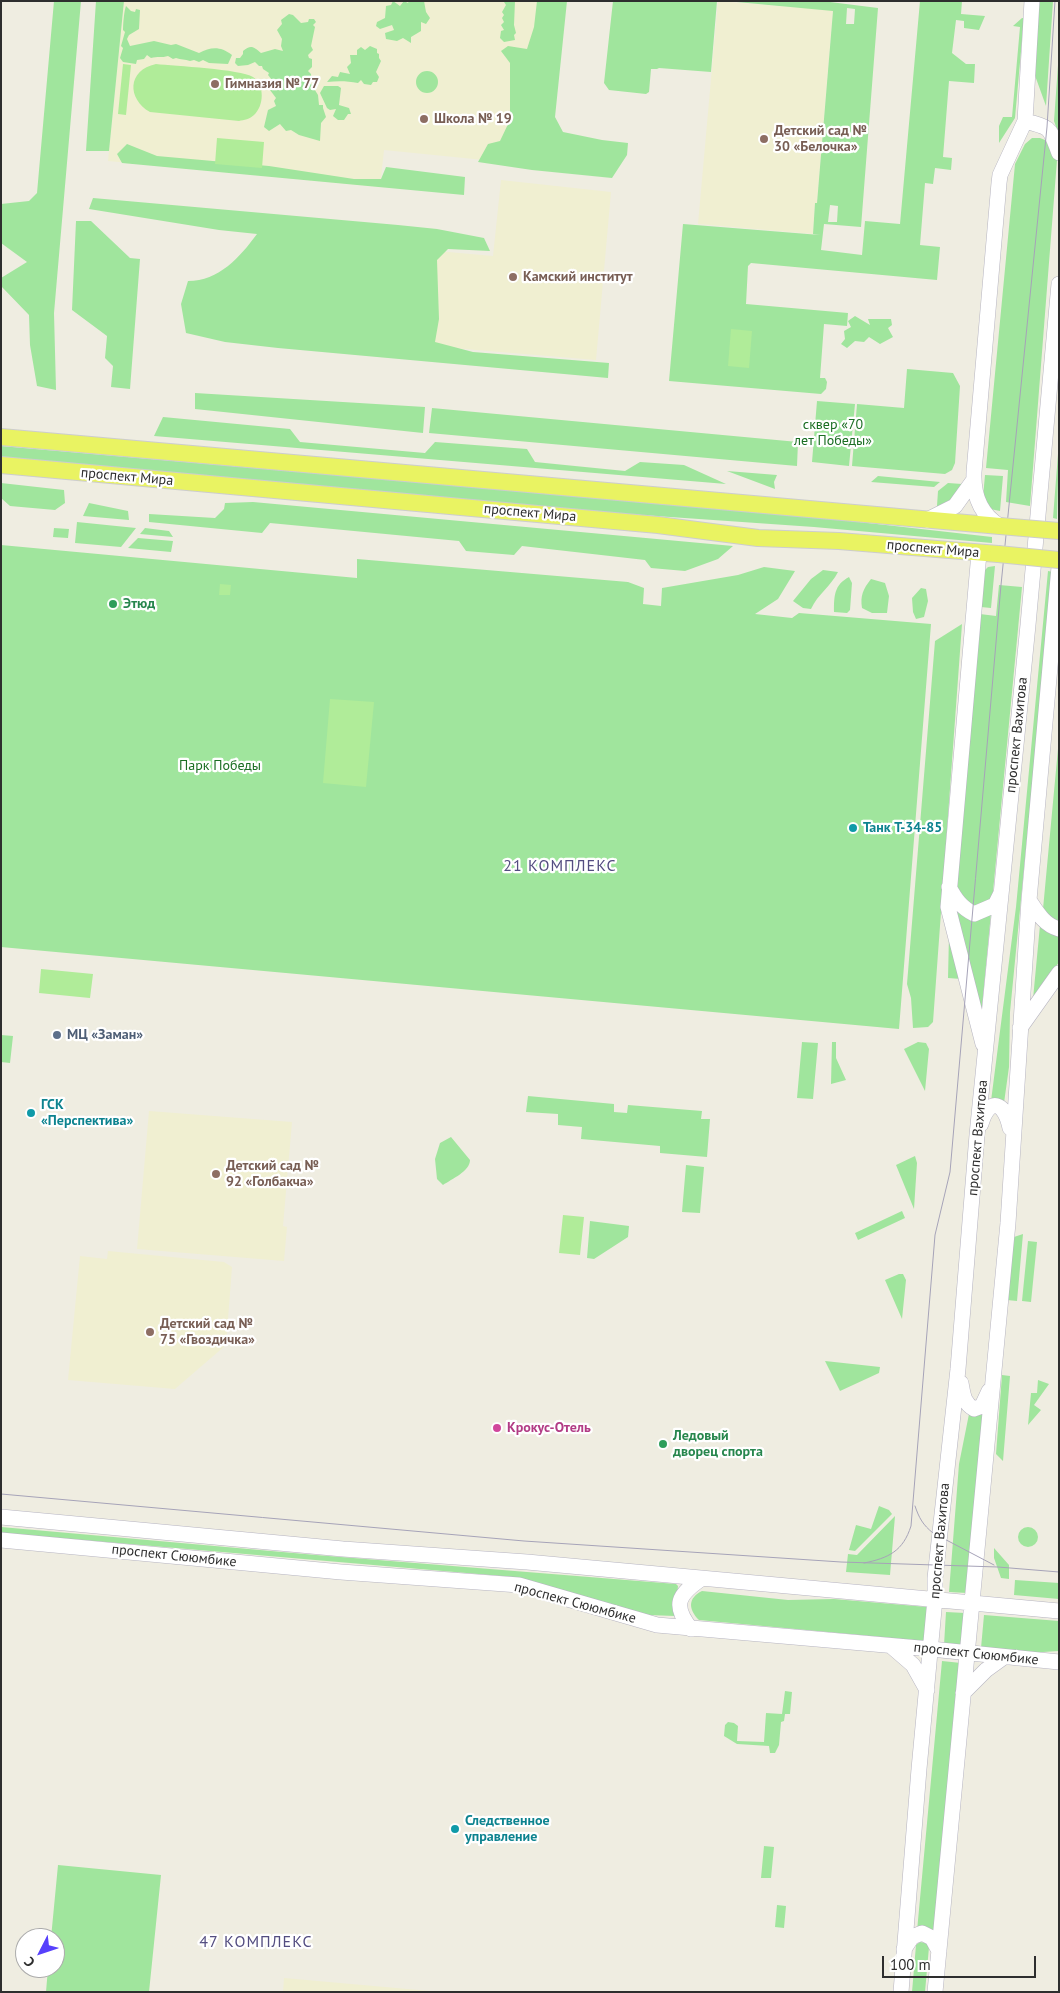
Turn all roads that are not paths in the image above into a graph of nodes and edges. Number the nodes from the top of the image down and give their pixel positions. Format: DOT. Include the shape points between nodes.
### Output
graph roads {
  1 [pos="1032,1"];
  2 [pos="1025,121"];
  3 [pos="1059,153"];
  4 [pos="1059,284"];
  5 [pos="1,437"];
  6 [pos="1,465"];
  7 [pos="973,481"];
  8 [pos="927,520"];
  9 [pos="1000,526"];
  10 [pos="1059,531"];
  11 [pos="979,553"];
  12 [pos="1059,560"];
  13 [pos="1059,567"];
  14 [pos="949,887"];
  15 [pos="1001,893"];
  16 [pos="1029,900"];
  17 [pos="1059,929"];
  18 [pos="1059,973"];
  19 [pos="1019,1029"];
  20 [pos="985,1055"];
  21 [pos="977,1135"];
  22 [pos="1012,1142"];
  23 [pos="958,1369"];
  24 [pos="994,1375"];
  25 [pos="1,1516"];
  26 [pos="1,1540"];
  27 [pos="935,1578"];
  28 [pos="701,1579"];
  29 [pos="974,1581"];
  30 [pos="895,1595"];
  31 [pos="935,1599"];
  32 [pos="972,1602"];
  33 [pos="1009,1606"];
  34 [pos="1059,1611"];
  35 [pos="691,1629"];
  36 [pos="891,1646"];
  37 [pos="931,1649"];
  38 [pos="966,1653"];
  39 [pos="1004,1657"];
  40 [pos="1059,1662"];
  41 [pos="927,1690"];
  42 [pos="963,1693"];
  43 [pos="904,1949"];
  44 [pos="939,1950"];
  45 [pos="901,1992"];
  46 [pos="935,1992"];
  1 -- 2 [label="main road"];
  2 -- 3 [label="main road" via="1047,126"];
  2 -- 7 [label="main road" via="1000,176"];
  4 -- 15 [label="main road, проспект Вахитова"];
  5 -- 8 [label="main road, проспект Мира"];
  6 -- 11 [label="main road, проспект Мира" via="658,525 758,538"];
  7 -- 8 [label="main road" via="955,506"];
  7 -- 9 [label="main road" via="980,509"];
  8 -- 9 [label="main road, проспект Мира"];
  9 -- 10 [label="main road, проспект Мира, bridge"];
  11 -- 12 [label="main road, проспект Мира, bridge"];
  11 -- 14 [label="main road"];
  13 -- 16 [label="main road, проспект Вахитова"];
  14 -- 15 [label="main road" via="957,901 974,914 995,905"];
  14 -- 20 [label="main road" via="948,906"];
  15 -- 20 [label="main road, проспект Вахитова"];
  16 -- 17 [label="main road" via="1042,920"];
  16 -- 19 [label="main road, проспект Вахитова"];
  18 -- 19 [label="main road"];
  19 -- 22 [label="main road, проспект Вахитова"];
  20 -- 21 [label="main road, проспект Вахитова"];
  21 -- 22 [label="main road" via="984,1112 997,1106 1008,1117"];
  21 -- 23 [label="main road, проспект Вахитова"];
  22 -- 24 [label="main road, проспект Вахитова"];
  23 -- 24 [label="main road" via="965,1400 974,1409 984,1404"];
  23 -- 27 [label="main road, проспект Вахитова"];
  24 -- 29 [label="main road, проспект Вахитова"];
  25 -- 28 [label="main road, проспект Сююмбике"];
  26 -- 35 [label="main road, проспект Сююмбике" via="519,1585 657,1625"];
  27 -- 30 [label="main road" via="916,1592"];
  27 -- 31 [label="main road, проспект Вахитова"];
  28 -- 30 [label="main road, проспект Сююмбике"];
  28 -- 35 [label="main road" via="686,1589 679,1600 683,1619"];
  29 -- 32 [label="main road, проспект Вахитова"];
  29 -- 33 [label="main road" via="989,1597"];
  30 -- 31 [label="main road, проспект Сююмбике"];
  31 -- 32 [label="main road, проспект Сююмбике"];
  31 -- 37 [label="main road, проспект Вахитова"];
  32 -- 33 [label="main road, проспект Сююмбике"];
  32 -- 38 [label="main road, проспект Вахитова"];
  33 -- 34 [label="main road, проспект Сююмбике"];
  35 -- 36 [label="main road, проспект Сююмбике"];
  36 -- 37 [label="main road, проспект Сююмбике"];
  36 -- 41 [label="main road" via="913,1665"];
  37 -- 38 [label="main road, проспект Сююмбике"];
  37 -- 41 [label="main road, проспект Вахитова"];
  38 -- 39 [label="main road, проспект Сююмбике"];
  38 -- 42 [label="main road, проспект Вахитова"];
  39 -- 40 [label="main road, проспект Сююмбике"];
  39 -- 42 [label="main road"];
  41 -- 43 [label="main road, проспект Вахитова"];
  42 -- 44 [label="main road, проспект Вахитова"];
  43 -- 44 [label="main road" via="912,1937 922,1933 932,1938"];
  43 -- 45 [label="main road, проспект Вахитова"];
  44 -- 46 [label="main road, проспект Вахитова"];
}
